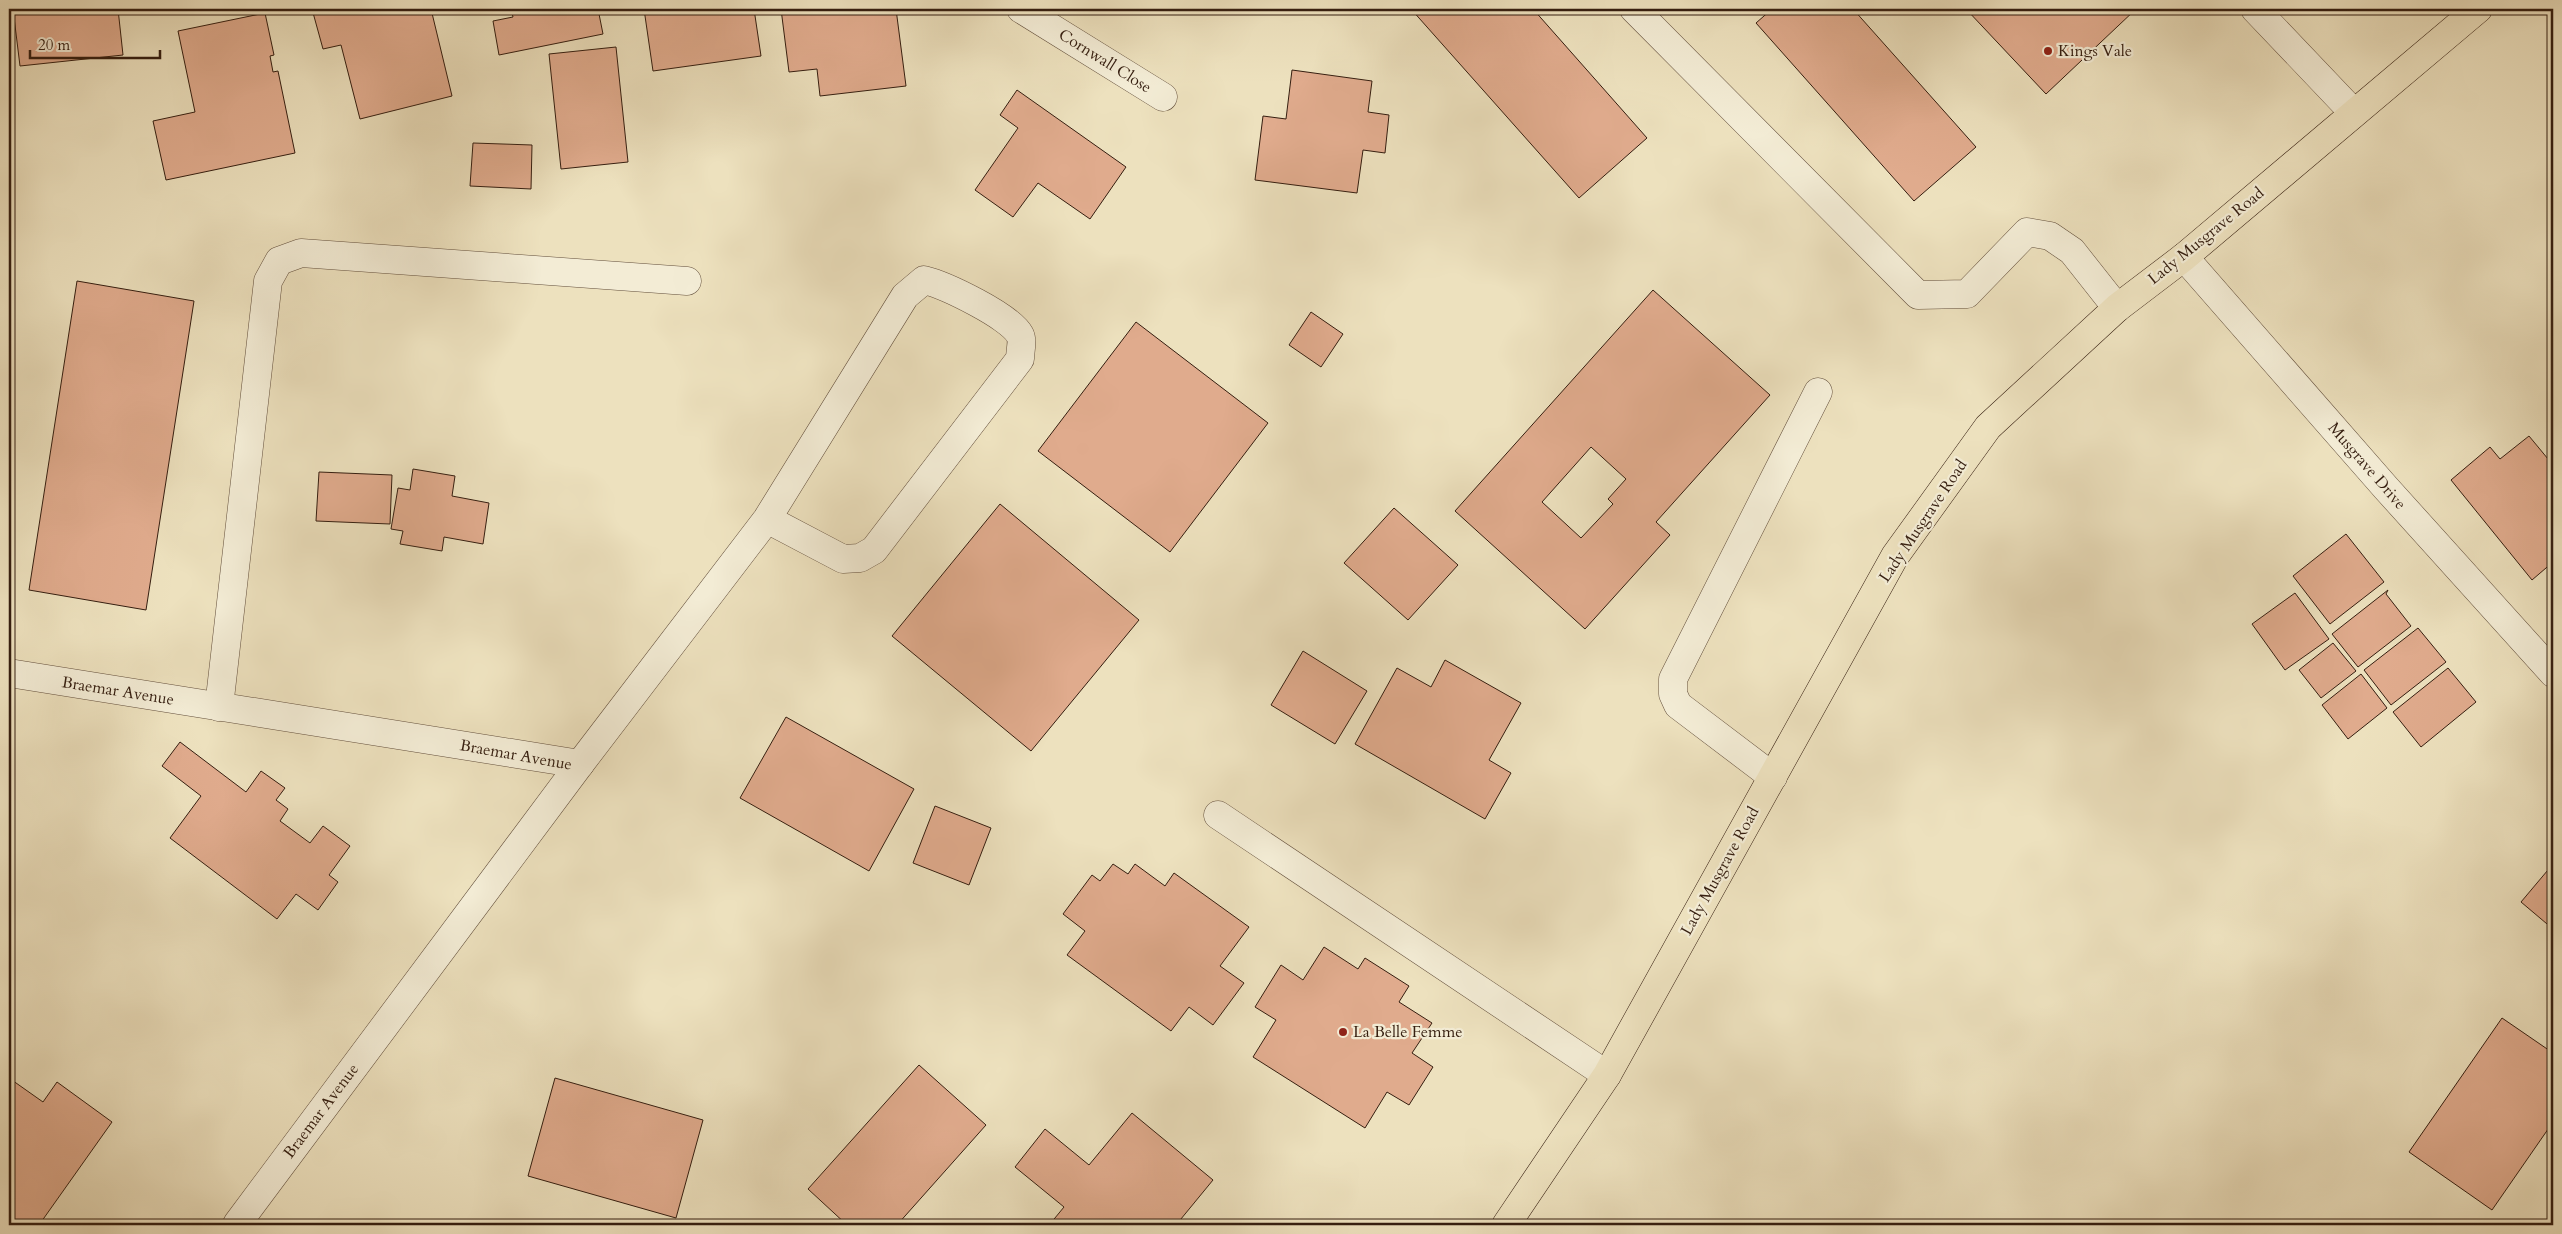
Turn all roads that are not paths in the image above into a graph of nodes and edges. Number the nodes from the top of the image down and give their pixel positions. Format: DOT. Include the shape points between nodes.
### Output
graph roads {
  1 [pos="1022,9"];
  2 [pos="1634,9"];
  3 [pos="2255,9"];
  4 [pos="2478,9"];
  5 [pos="1163,97"];
  6 [pos="2353,112"];
  7 [pos="2184,257"];
  8 [pos="687,281"];
  9 [pos="2117,308"];
  10 [pos="1818,392"];
  11 [pos="767,519"];
  12 [pos="2549,661"];
  13 [pos="9,673"];
  14 [pos="219,707"];
  15 [pos="580,764"];
  16 [pos="1773,777"];
  17 [pos="1218,814"];
  18 [pos="1607,1075"];
  19 [pos="238,1225"];
  20 [pos="1506,1225"];
  1 -- 5 [label="street, Cornwall Close"];
  2 -- 9 [label="street" via="1918,295 1966,294 2027,232 2050,236 2072,251"];
  3 -- 6 [label="street"];
  4 -- 6 [label="main road, Lady Musgrave Road"];
  6 -- 7 [label="main road, Lady Musgrave Road"];
  7 -- 9 [label="main road, Lady Musgrave Road"];
  7 -- 12 [label="street, Musgrave Drive"];
  8 -- 14 [label="street" via="301,253 279,261 268,281"];
  9 -- 16 [label="main road, Lady Musgrave Road" via="1988,427 1895,556"];
  10 -- 16 [label="street" via="1674,679 1673,694 1678,705"];
  11 -- 11 [label="street" via="905,296 924,280 939,284 1008,321 1021,336 1020,358 874,550 860,558 843,560"];
  11 -- 15 [label="street"];
  13 -- 14 [label="street, Braemar Avenue"];
  14 -- 15 [label="street, Braemar Avenue"];
  15 -- 19 [label="street, Braemar Avenue"];
  16 -- 18 [label="main road, Lady Musgrave Road"];
  17 -- 18 [label="street"];
  18 -- 20 [label="main road, Lady Musgrave Road"];
}
